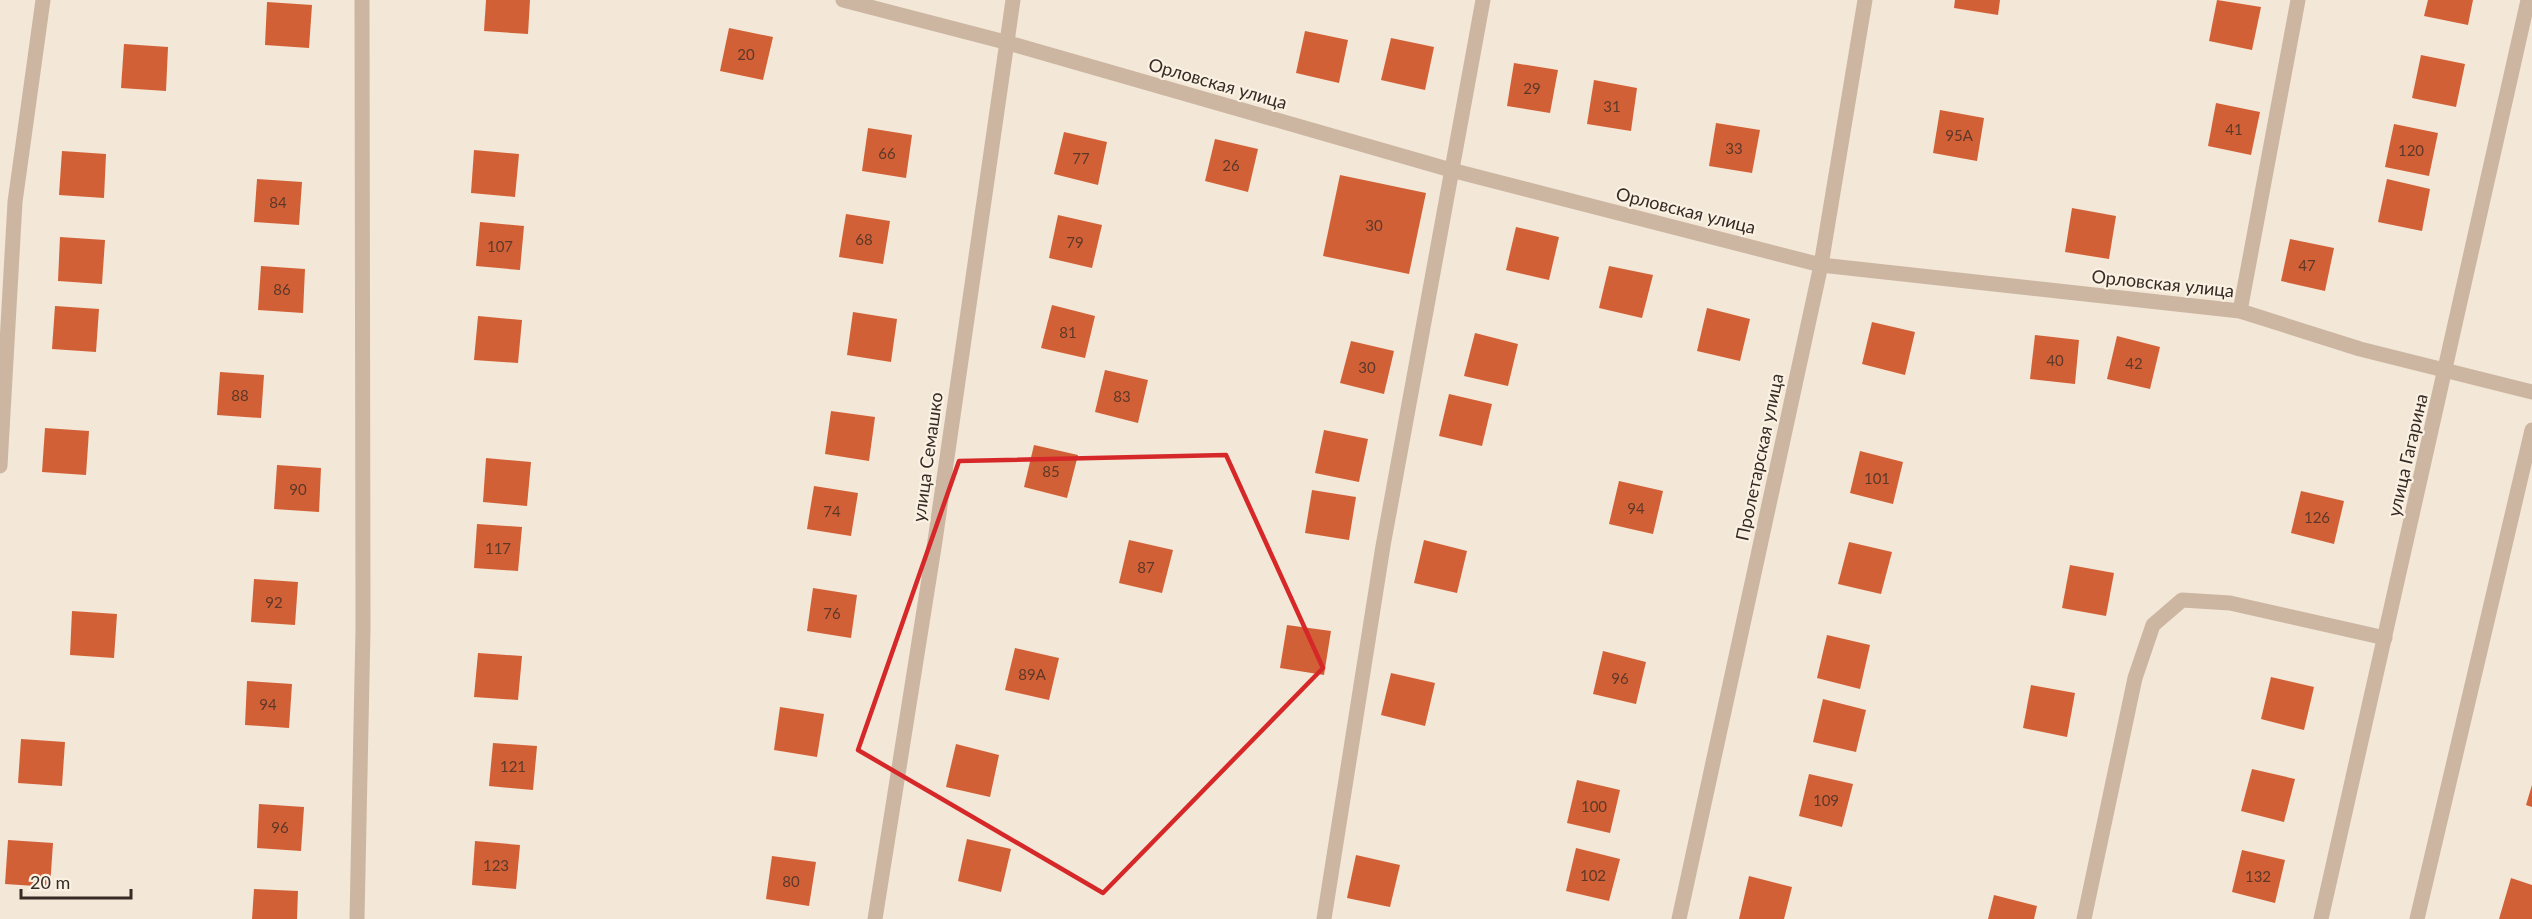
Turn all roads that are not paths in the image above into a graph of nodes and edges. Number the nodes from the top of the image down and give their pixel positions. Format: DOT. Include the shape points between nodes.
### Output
graph roads {
  1 [pos="43,0"];
  2 [pos="362,0"];
  3 [pos="843,0"];
  4 [pos="1013,0"];
  5 [pos="1483,0"];
  6 [pos="1865,0"];
  7 [pos="2298,0"];
  8 [pos="2528,0"];
  9 [pos="1005,42"];
  10 [pos="1451,170"];
  11 [pos="1821,265"];
  12 [pos="2240,311"];
  13 [pos="2446,369"];
  14 [pos="2532,392"];
  15 [pos="2532,430"];
  16 [pos="0,466"];
  17 [pos="2385,638"];
  18 [pos="357,919"];
  19 [pos="875,919"];
  20 [pos="1324,919"];
  21 [pos="1678,919"];
  22 [pos="2084,919"];
  23 [pos="2321,919"];
  24 [pos="2417,919"];
  1 -- 16 [label="street" via="15,202"];
  2 -- 18 [label="street" via="363,629"];
  3 -- 9 [label="street, Орловская улица"];
  4 -- 9 [label="street, улица Семашко"];
  5 -- 10 [label="street"];
  6 -- 11 [label="street, Пролетарская улица"];
  7 -- 12 [label="street"];
  8 -- 13 [label="street, улица Гагарина"];
  9 -- 10 [label="street, Орловская улица"];
  9 -- 19 [label="street, улица Семашко"];
  10 -- 11 [label="street, Орловская улица"];
  10 -- 20 [label="street" via="1383,546"];
  11 -- 12 [label="street, Орловская улица"];
  11 -- 21 [label="street, Пролетарская улица"];
  12 -- 13 [label="street, Орловская улица" via="2360,349"];
  13 -- 14 [label="street, Орловская улица"];
  13 -- 17 [label="street, улица Гагарина"];
  15 -- 24 [label="street"];
  17 -- 22 [label="street" via="2230,603 2182,600 2153,625 2135,678"];
  17 -- 23 [label="street, улица Гагарина"];
}
